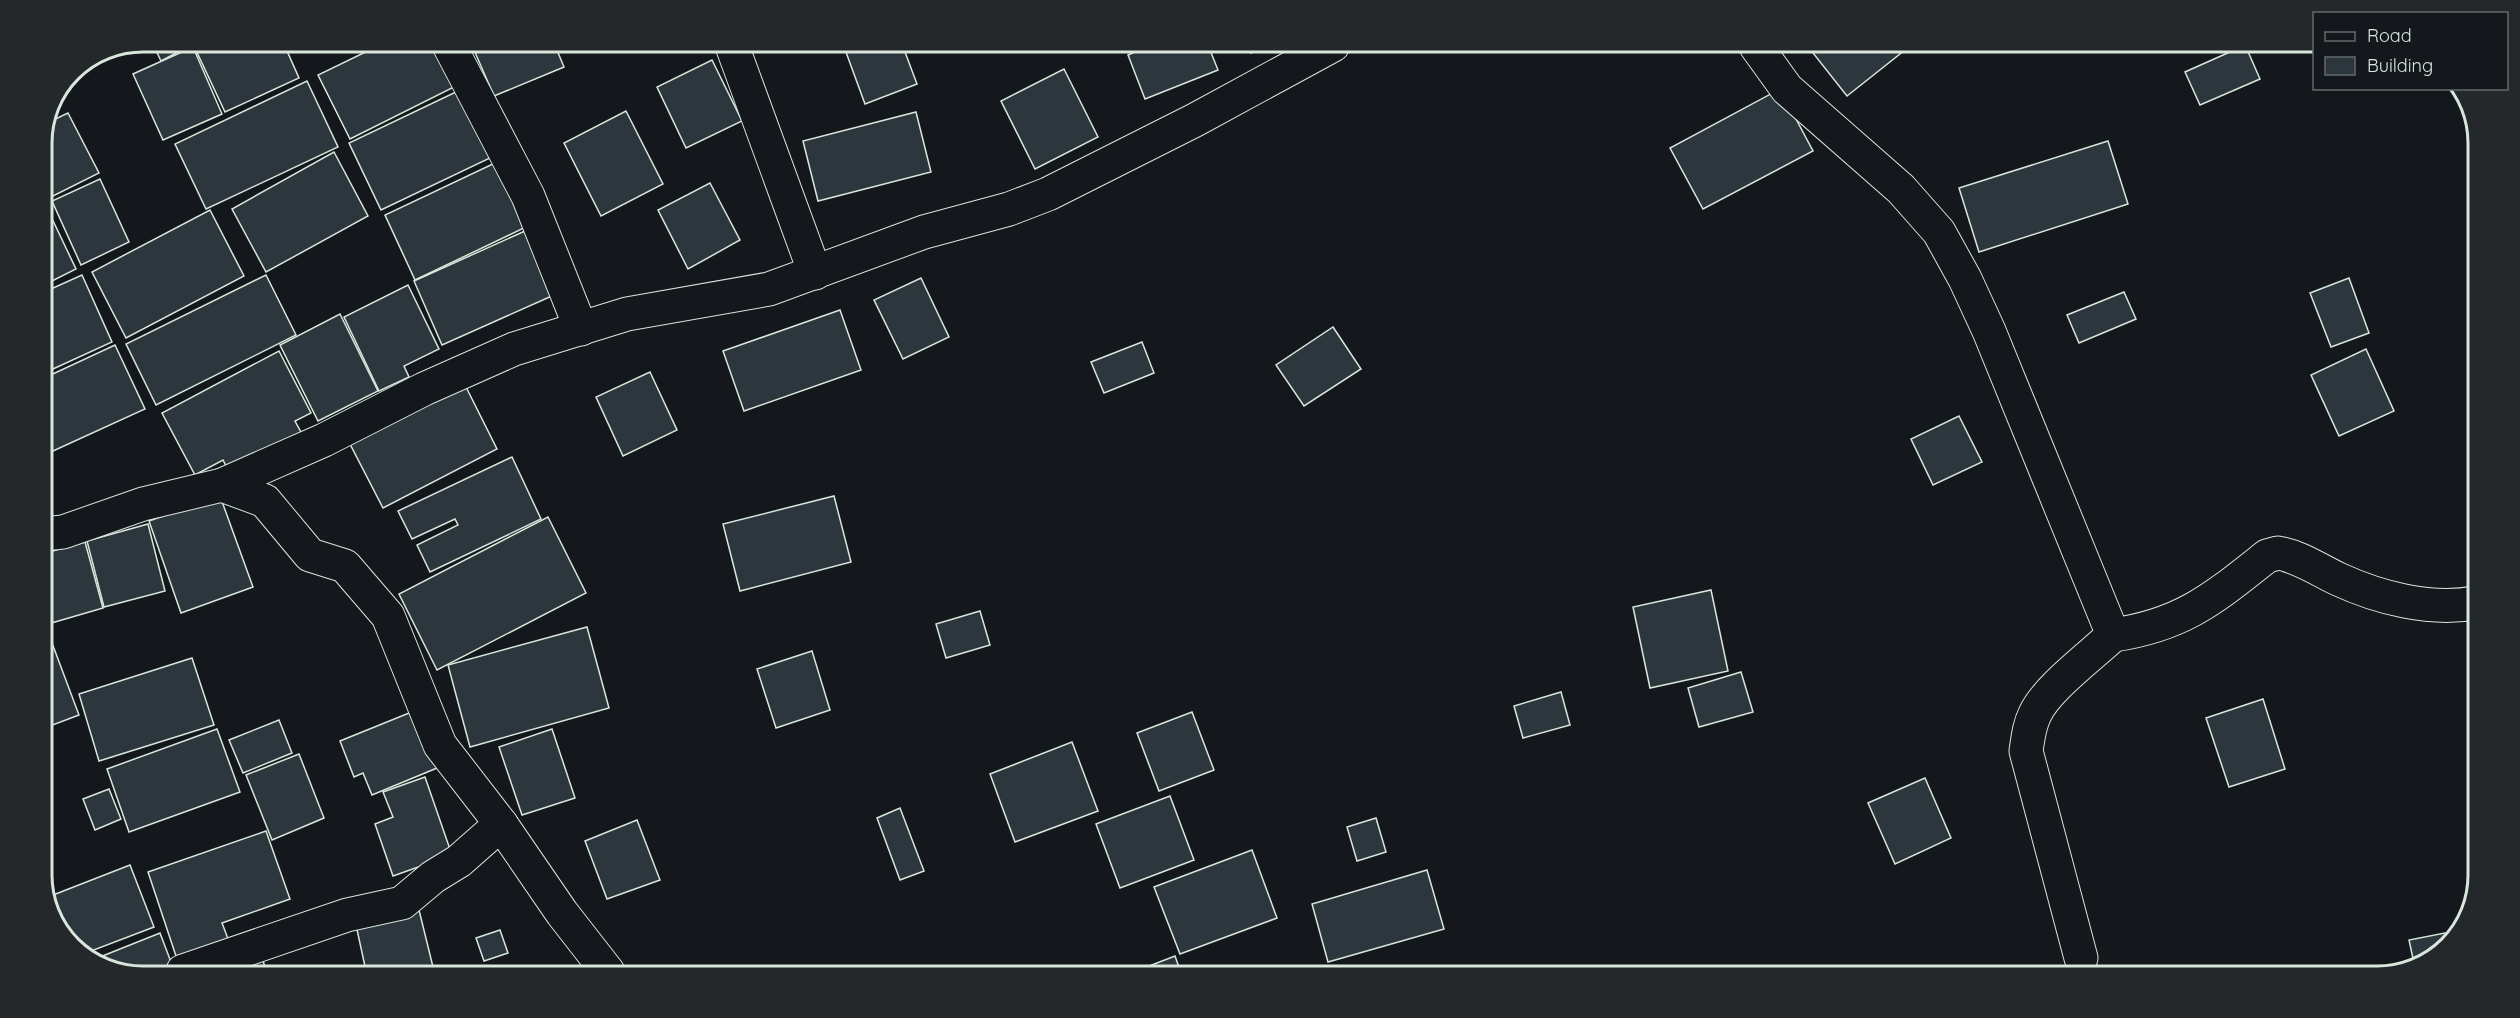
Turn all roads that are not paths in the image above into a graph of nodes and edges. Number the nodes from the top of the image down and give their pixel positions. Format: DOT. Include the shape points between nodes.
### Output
graph roads {
  1 [pos="453,53"];
  2 [pos="734,53"];
  3 [pos="1319,53"];
  4 [pos="1761,53"];
  5 [pos="815,273"];
  6 [pos="581,329"];
  7 [pos="222,485"];
  8 [pos="53,533"];
  9 [pos="2468,604"];
  10 [pos="2114,635"];
  11 [pos="501,824"];
  12 [pos="2081,958"];
  13 [pos="198,966"];
  14 [pos="603,966"];
  1 -- 6 [label="street" via="528,196"];
  2 -- 5 [label="street"];
  3 -- 5 [label="street" via="1048,194 924,232"];
  4 -- 10 [label="street" via="1787,89 1901,189 1939,232 1989,331"];
  5 -- 6 [label="street" via="769,289 627,314"];
  6 -- 7 [label="street" via="514,349"];
  7 -- 8 [label="street" via="143,504"];
  7 -- 11 [label="street" via="265,501 310,555 345,566 388,616 440,745"];
  9 -- 10 [label="street" via="2445,606 2385,596 2278,552 2267,556 2212,600 2178,619"];
  10 -- 12 [label="street" via="2050,693 2036,712 2026,750"];
  11 -- 13 [label="street" via="402,903 347,915"];
  11 -- 14 [label="street"];
}
